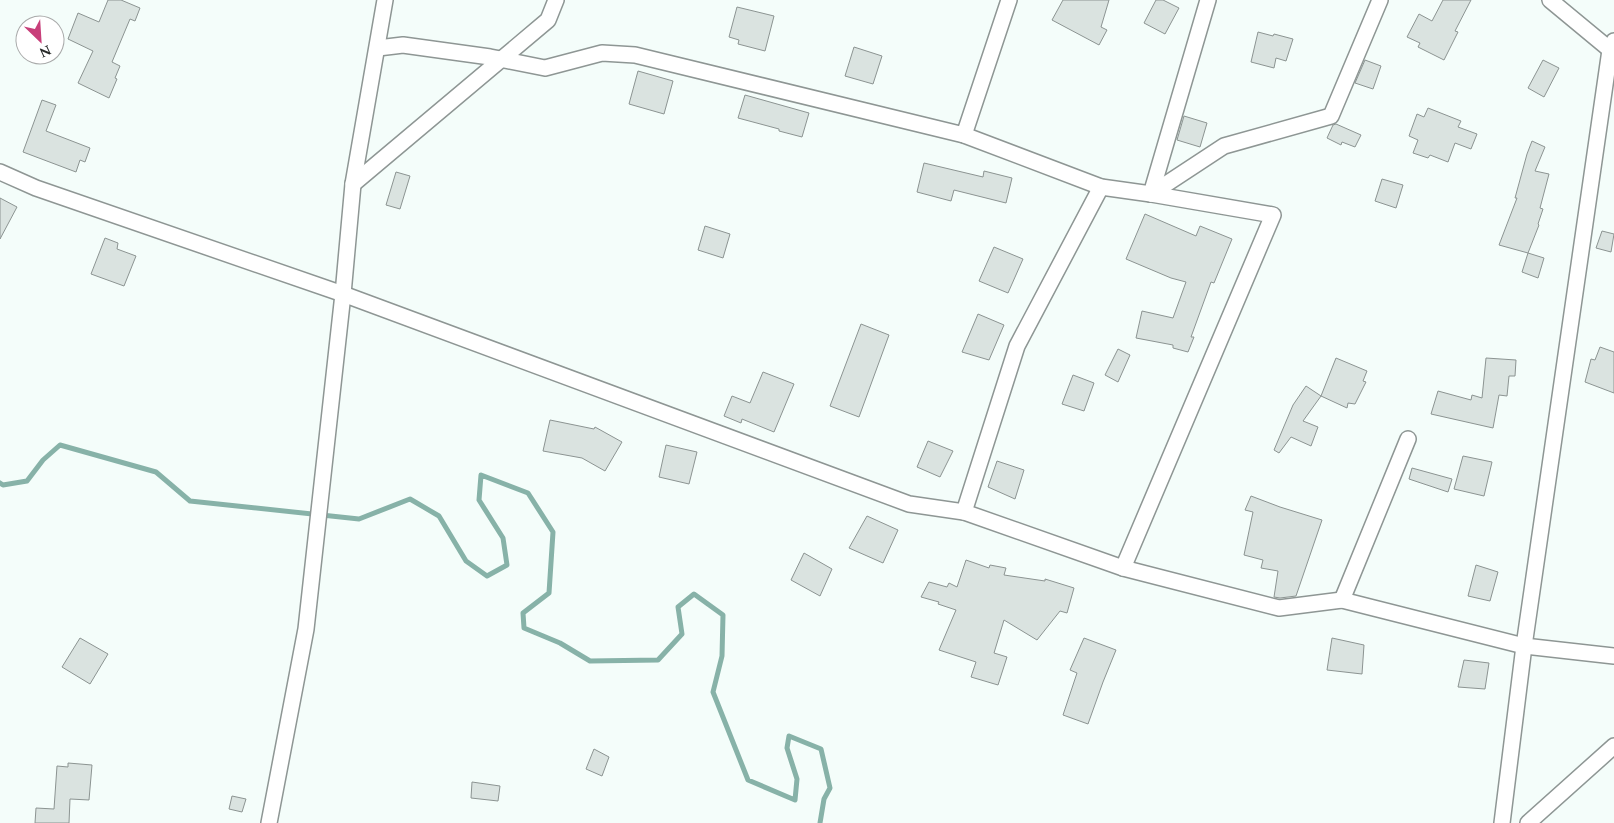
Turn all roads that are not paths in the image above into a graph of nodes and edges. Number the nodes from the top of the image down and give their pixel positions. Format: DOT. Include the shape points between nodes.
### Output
graph roads {
  1 [pos="385,0"];
  2 [pos="556,0"];
  3 [pos="1010,0"];
  4 [pos="1208,0"];
  5 [pos="1380,0"];
  6 [pos="1550,0"];
  7 [pos="378,48"];
  8 [pos="1613,48"];
  9 [pos="501,59"];
  10 [pos="964,135"];
  11 [pos="0,172"];
  12 [pos="353,184"];
  13 [pos="1101,188"];
  14 [pos="1151,194"];
  15 [pos="343,294"];
  16 [pos="1408,440"];
  17 [pos="964,512"];
  18 [pos="1123,568"];
  19 [pos="1342,600"];
  20 [pos="1524,646"];
  21 [pos="1614,656"];
  22 [pos="1614,746"];
  23 [pos="269,823"];
  24 [pos="1502,823"];
  25 [pos="1528,823"];
  1 -- 7 [label="street"];
  2 -- 9 [label="street" via="548,20"];
  3 -- 10 [label="street"];
  4 -- 14 [label="street"];
  5 -- 14 [label="street" via="1331,116 1224,146"];
  6 -- 8 [label="street"];
  7 -- 9 [label="street" via="403,45"];
  7 -- 12 [label="street"];
  8 -- 20 [label="street"];
  9 -- 10 [label="street" via="545,68 602,53 635,55"];
  9 -- 12 [label="street"];
  10 -- 13 [label="street"];
  11 -- 15 [label="street" via="36,188"];
  12 -- 15 [label="street"];
  13 -- 14 [label="street"];
  13 -- 17 [label="street" via="1017,346"];
  14 -- 18 [label="street" via="1273,215"];
  15 -- 17 [label="street" via="909,504"];
  15 -- 23 [label="street" via="306,629"];
  16 -- 19 [label="street"];
  17 -- 18 [label="street"];
  18 -- 19 [label="street" via="1279,608"];
  19 -- 20 [label="street"];
  20 -- 21 [label="street"];
  20 -- 24 [label="street"];
  22 -- 25 [label="street"];
}
